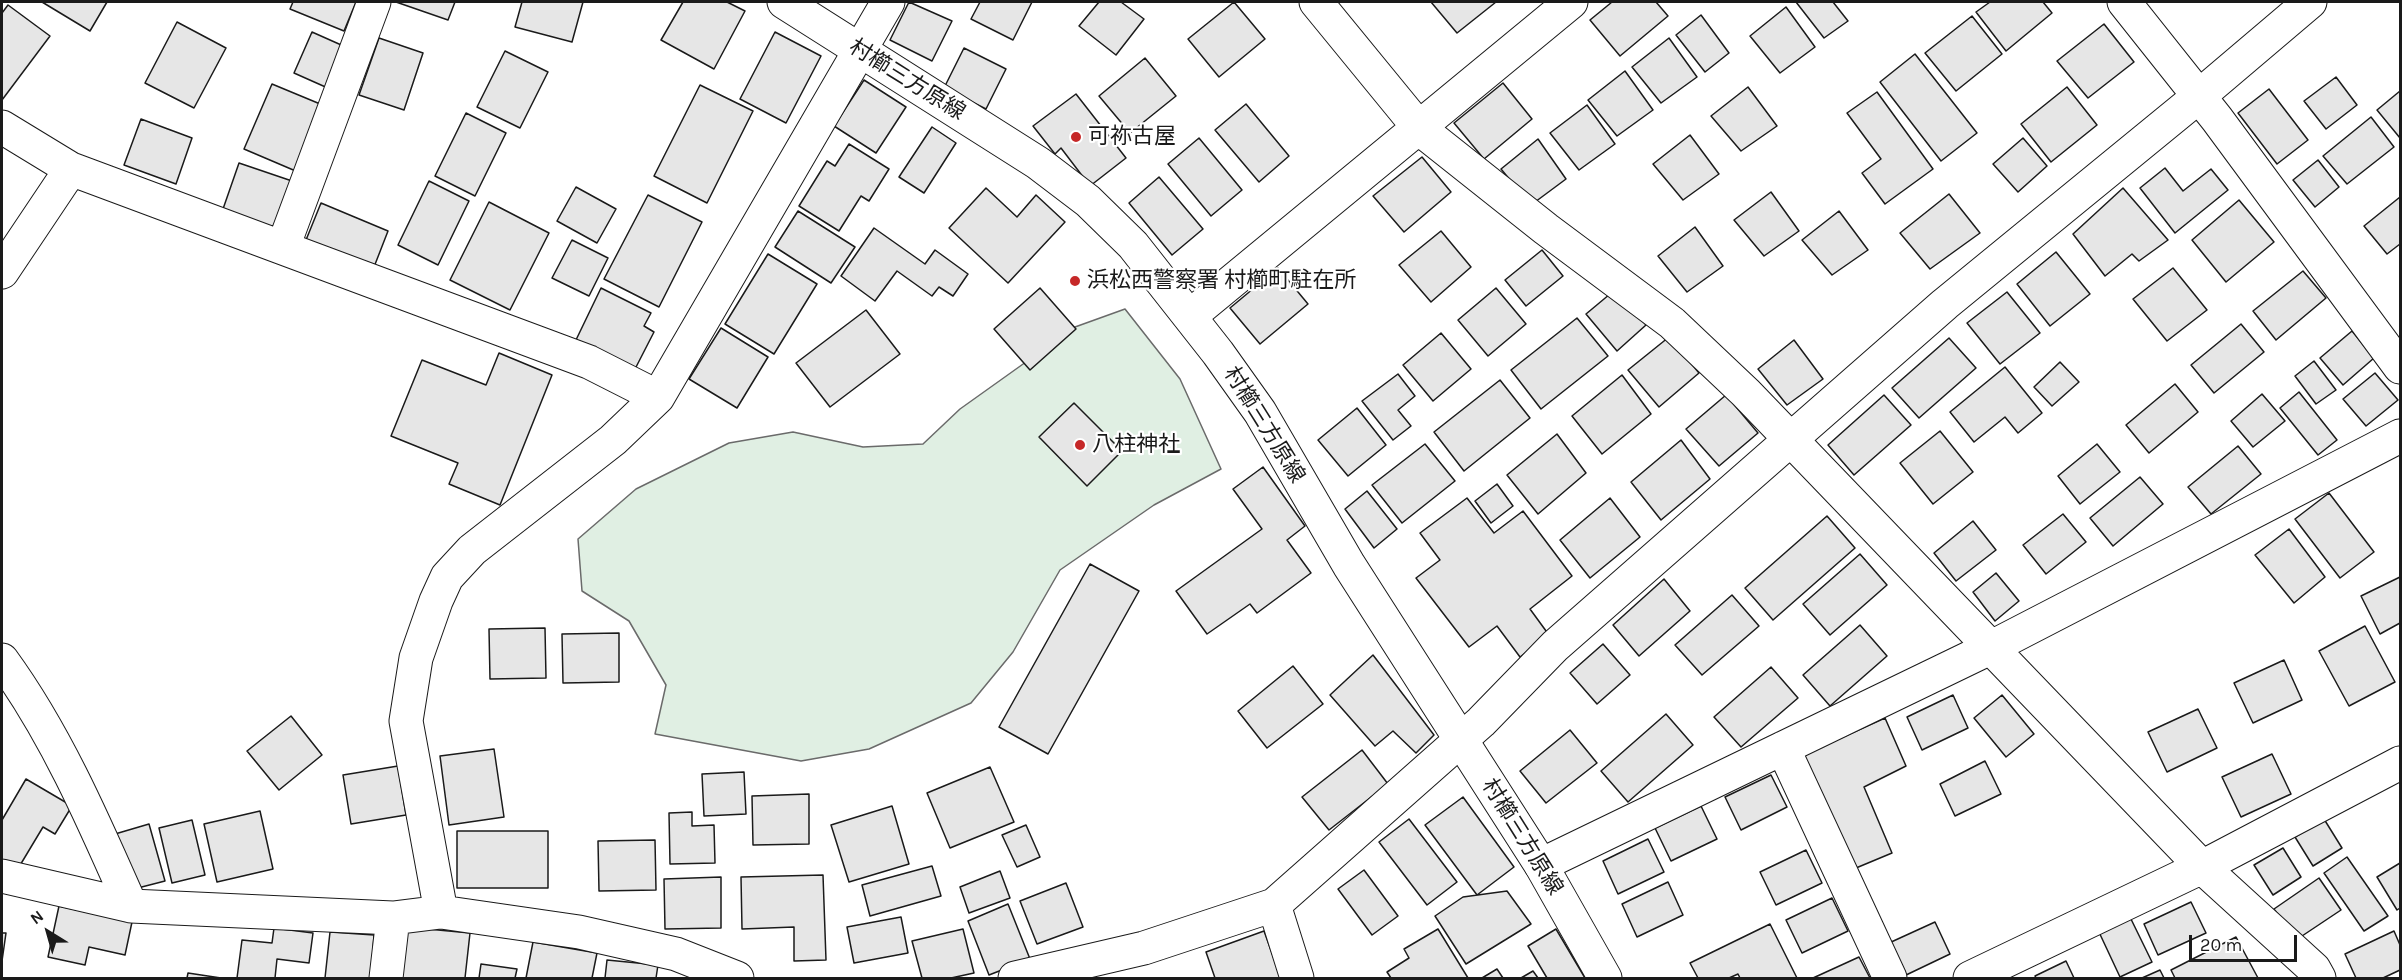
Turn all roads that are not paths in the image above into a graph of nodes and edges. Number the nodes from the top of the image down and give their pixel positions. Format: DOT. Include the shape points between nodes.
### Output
graph roads {
  1 [pos="375,2"];
  2 [pos="784,2"];
  3 [pos="888,2"];
  4 [pos="1316,2"];
  5 [pos="1571,2"];
  6 [pos="2124,2"];
  7 [pos="2310,2"];
  8 [pos="862,51"];
  9 [pos="2198,97"];
  10 [pos="2,128"];
  11 [pos="1420,129"];
  12 [pos="71,169"];
  13 [pos="284,247"];
  14 [pos="2,272"];
  15 [pos="1190,315"];
  16 [pos="2400,367"];
  17 [pos="658,397"];
  18 [pos="2400,436"];
  19 [pos="1792,439"];
  20 [pos="1990,648"];
  21 [pos="2,660"];
  22 [pos="1460,738"];
  23 [pos="1782,747"];
  24 [pos="2400,763"];
  25 [pos="1541,865"];
  26 [pos="2202,867"];
  27 [pos="2,876"];
  28 [pos="1274,905"];
  29 [pos="131,906"];
  30 [pos="441,912"];
  31 [pos="393,918"];
  32 [pos="386,978"];
  33 [pos="737,978"];
  34 [pos="1015,978"];
  35 [pos="1297,978"];
  36 [pos="1605,978"];
  37 [pos="1890,978"];
  38 [pos="1970,978"];
  39 [pos="2319,978"];
  1 -- 13 [label="street"];
  2 -- 8 [label="street, 村櫛三方原線"];
  3 -- 8 [label="street"];
  4 -- 11 [label="street"];
  5 -- 11 [label="street"];
  6 -- 9 [label="street"];
  7 -- 9 [label="street"];
  8 -- 15 [label="street, 村櫛三方原線" via="1038,163 1089,201 1134,245"];
  8 -- 17 [label="street"];
  9 -- 16 [label="street"];
  9 -- 19 [label="street" via="1945,304"];
  10 -- 12 [label="street"];
  11 -- 15 [label="street"];
  11 -- 19 [label="street" via="1672,323"];
  12 -- 13 [label="street"];
  12 -- 14 [label="street"];
  13 -- 17 [label="street" via="589,362"];
  15 -- 22 [label="street, 村櫛三方原線" via="1260,412 1349,566"];
  17 -- 30 [label="street" via="613,440 472,550 447,577 436,601 416,658 406,721"];
  18 -- 20 [label="street"];
  19 -- 20 [label="street"];
  19 -- 22 [label="street" via="1555,646 1481,722"];
  20 -- 23 [label="street"];
  20 -- 26 [label="street"];
  21 -- 29 [label="street" via="21,687 93,819"];
  22 -- 25 [label="street, 村櫛三方原線"];
  22 -- 28 [label="street"];
  23 -- 25 [label="street"];
  23 -- 37 [label="street"];
  24 -- 26 [label="street"];
  25 -- 36 [label="street, 村櫛三方原線"];
  26 -- 38 [label="street"];
  26 -- 39 [label="street" via="2314,969"];
  27 -- 29 [label="street"];
  28 -- 34 [label="street" via="1144,948"];
  28 -- 35 [label="street"];
  29 -- 31 [label="street"];
  30 -- 31 [label="street"];
  30 -- 33 [label="street" via="589,934 676,954"];
  31 -- 32 [label="street"];
}
